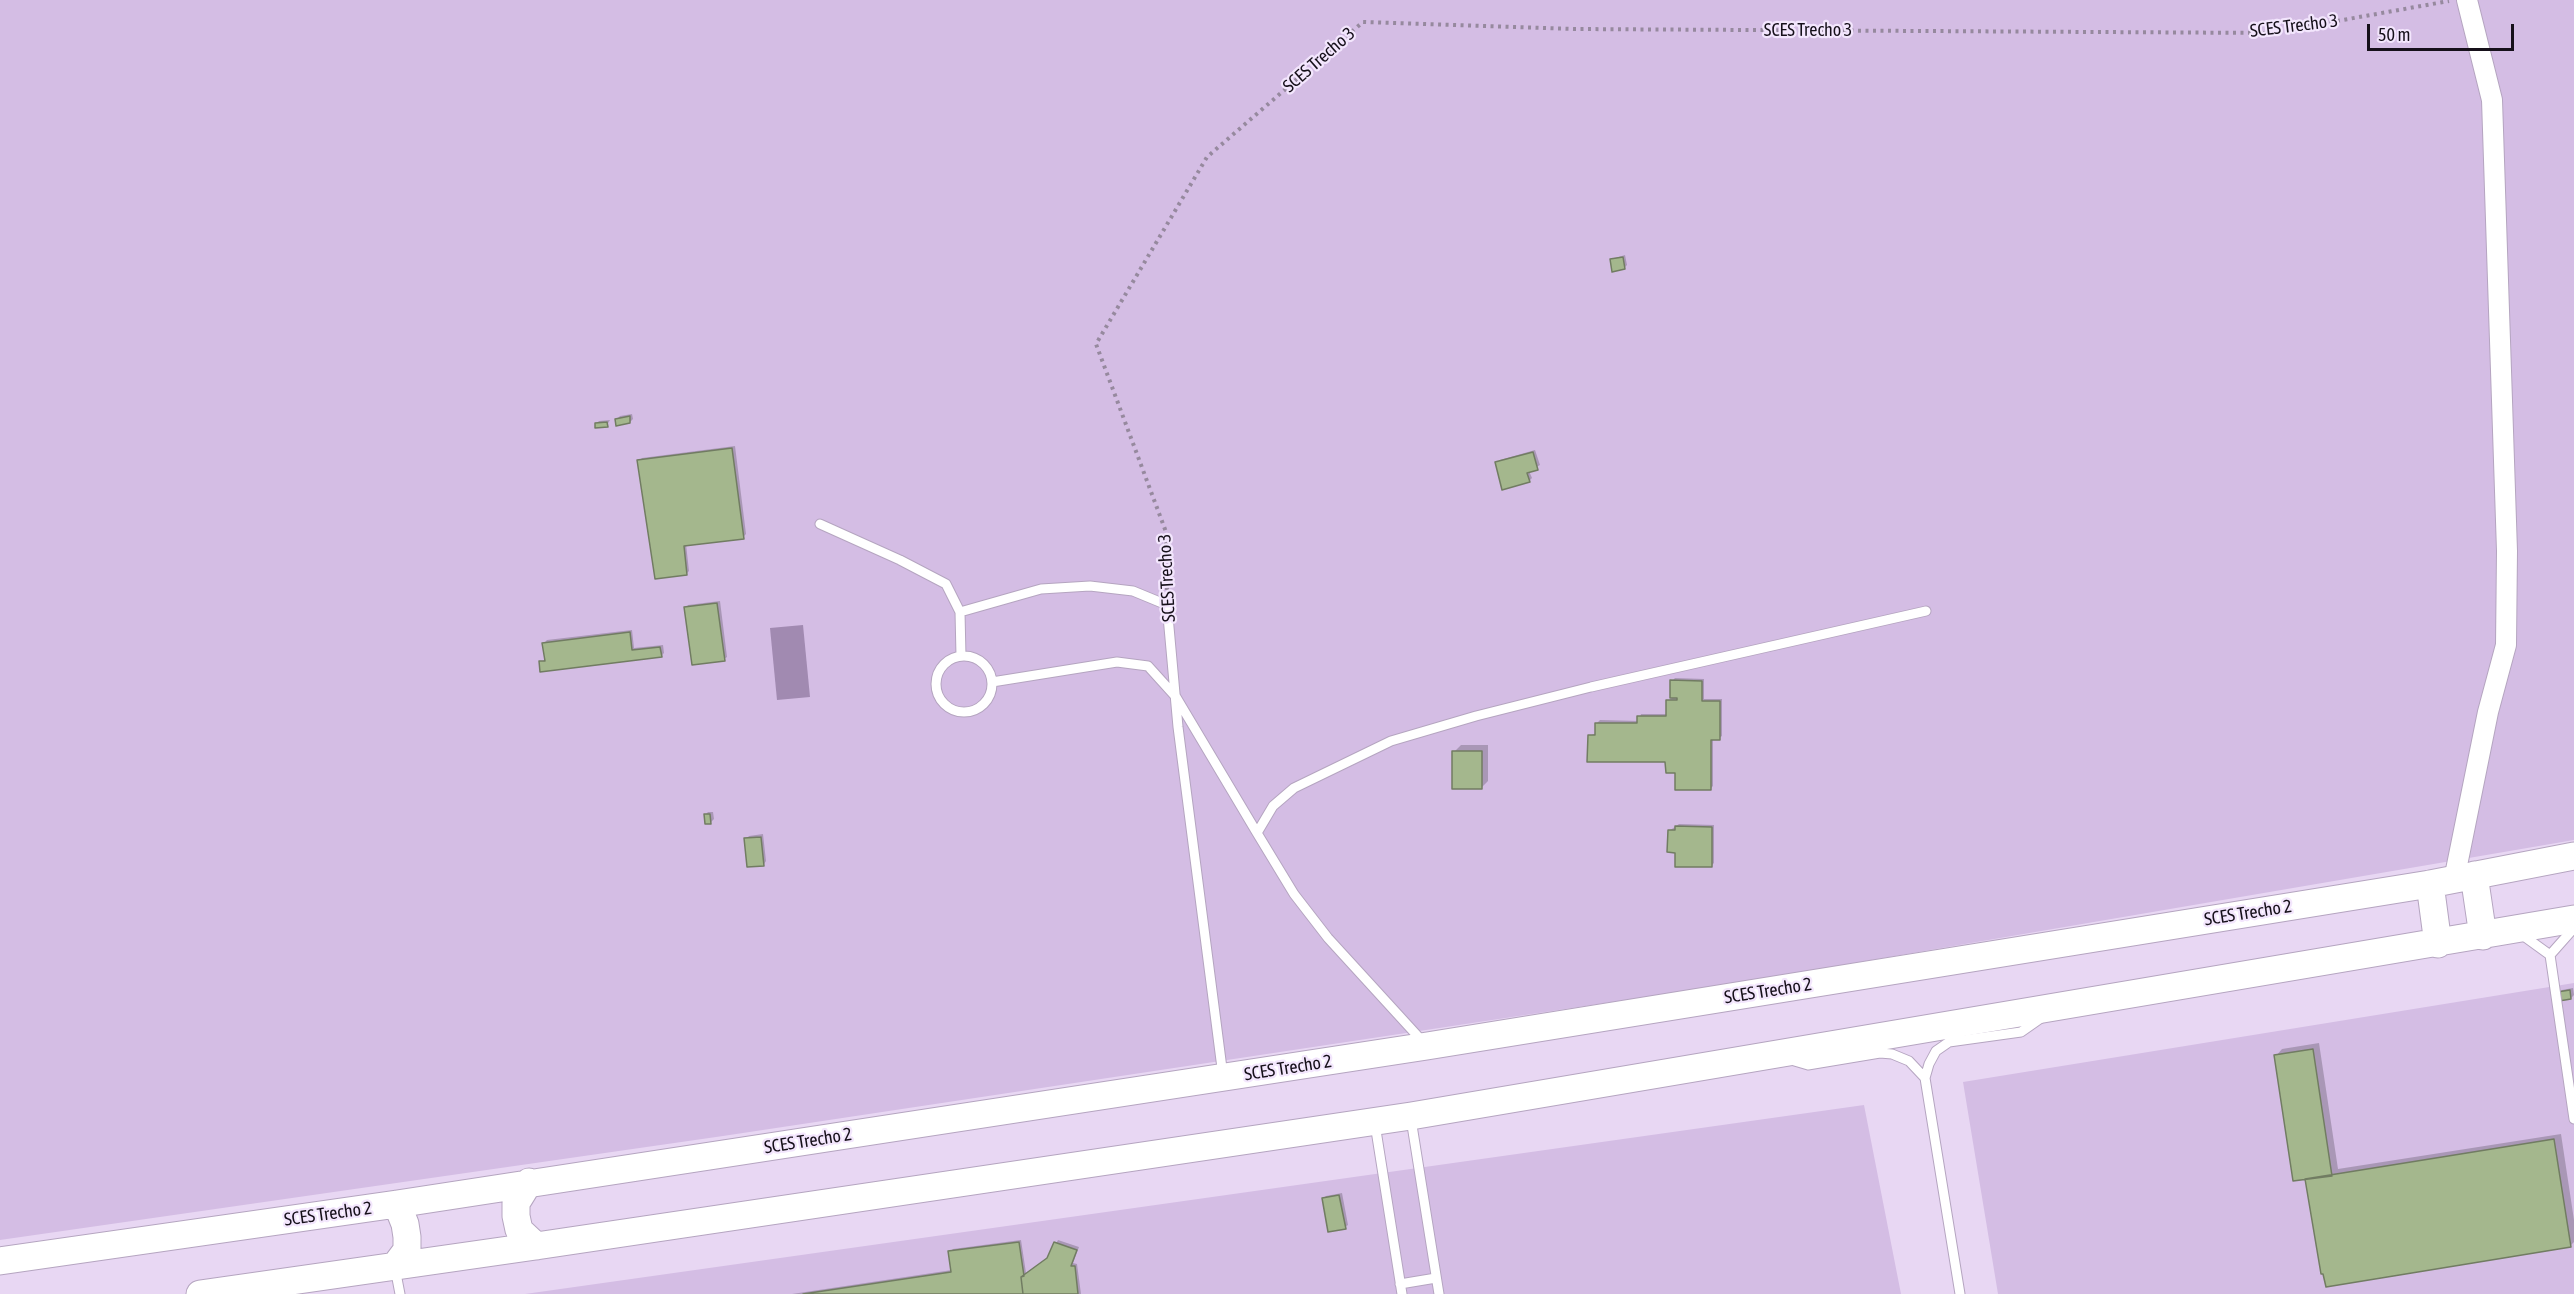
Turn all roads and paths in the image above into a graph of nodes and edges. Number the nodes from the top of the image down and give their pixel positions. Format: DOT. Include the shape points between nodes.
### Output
graph roads {
  1 [pos="2453,0"];
  2 [pos="2467,0"];
  3 [pos="820,524"];
  4 [pos="1167,605"];
  5 [pos="1926,611"];
  6 [pos="960,612"];
  7 [pos="962,656"];
  8 [pos="992,682"];
  9 [pos="1176,697"];
  10 [pos="1257,833"];
  11 [pos="2574,856"];
  12 [pos="2452,880"];
  13 [pos="2574,919"];
  14 [pos="2574,928"];
  15 [pos="2515,930"];
  16 [pos="2483,936"];
  17 [pos="2438,944"];
  18 [pos="2550,955"];
  19 [pos="2056,1008"];
  20 [pos="1427,1046"];
  21 [pos="1776,1055"];
  22 [pos="1223,1078"];
  23 [pos="1925,1078"];
  24 [pos="1411,1116"];
  25 [pos="2574,1119"];
  26 [pos="1374,1121"];
  27 [pos="529,1182"];
  28 [pos="397,1203"];
  29 [pos="536,1246"];
  30 [pos="0,1261"];
  31 [pos="395,1266"];
  32 [pos="1436,1278"];
  33 [pos="1400,1284"];
  34 [pos="200,1294"];
  35 [pos="400,1294"];
  36 [pos="1402,1294"];
  37 [pos="1439,1294"];
  38 [pos="1959,1294"];
  1 -- 4 [label="path, SCES Trecho 3" via="2270,33 1587,29 1363,22 1207,157 1096,344 1166,532"];
  2 -- 12 [label="street" via="2492,100 2507,551 2506,645"];
  3 -- 6 [label="lane" via="946,584"];
  4 -- 6 [label="lane" via="1133,591 1090,586 1041,589"];
  4 -- 9 [label="lane, SCES Trecho 3"];
  5 -- 10 [label="lane" via="1532,701 1391,741 1294,788 1273,806"];
  6 -- 7 [label="lane"];
  7 -- 8 [label="lane" via="982,663"];
  7 -- 8 [label="lane" via="950,659 936,675 938,697 945,706 966,713 976,710 986,703"];
  8 -- 9 [label="lane" via="1117,662 1148,666"];
  9 -- 10 [label="lane"];
  9 -- 22 [label="lane, SCES Trecho 3"];
  10 -- 20 [label="lane" via="1294,894 1328,938"];
  11 -- 12 [label="main road, SCES Trecho 2"];
  12 -- 16 [label="main road"];
  12 -- 17 [label="main road"];
  12 -- 20 [label="main road, SCES Trecho 2"];
  13 -- 15 [label="main road"];
  14 -- 18 [label="lane"];
  15 -- 16 [label="main road"];
  15 -- 18 [label="lane"];
  16 -- 17 [label="main road"];
  17 -- 19 [label="main road"];
  18 -- 25 [label="lane"];
  19 -- 21 [label="main road"];
  19 -- 23 [label="lane" via="2021,1032 1949,1042 1936,1051"];
  20 -- 22 [label="main road, SCES Trecho 2"];
  21 -- 23 [label="lane" via="1808,1065 1892,1054 1909,1061"];
  21 -- 24 [label="main road"];
  22 -- 27 [label="main road, SCES Trecho 2"];
  23 -- 38 [label="lane"];
  24 -- 26 [label="main road"];
  24 -- 32 [label="lane"];
  26 -- 29 [label="main road"];
  26 -- 33 [label="lane"];
  27 -- 28 [label="main road, SCES Trecho 2"];
  27 -- 29 [label="main road" via="516,1203 516,1216 519,1230"];
  28 -- 30 [label="main road, SCES Trecho 2"];
  28 -- 31 [label="main road" via="407,1237 406,1250"];
  29 -- 31 [label="main road"];
  31 -- 34 [label="main road"];
  31 -- 35 [label="lane"];
  32 -- 33 [label="lane"];
  32 -- 37 [label="lane"];
  33 -- 36 [label="lane"];
}
